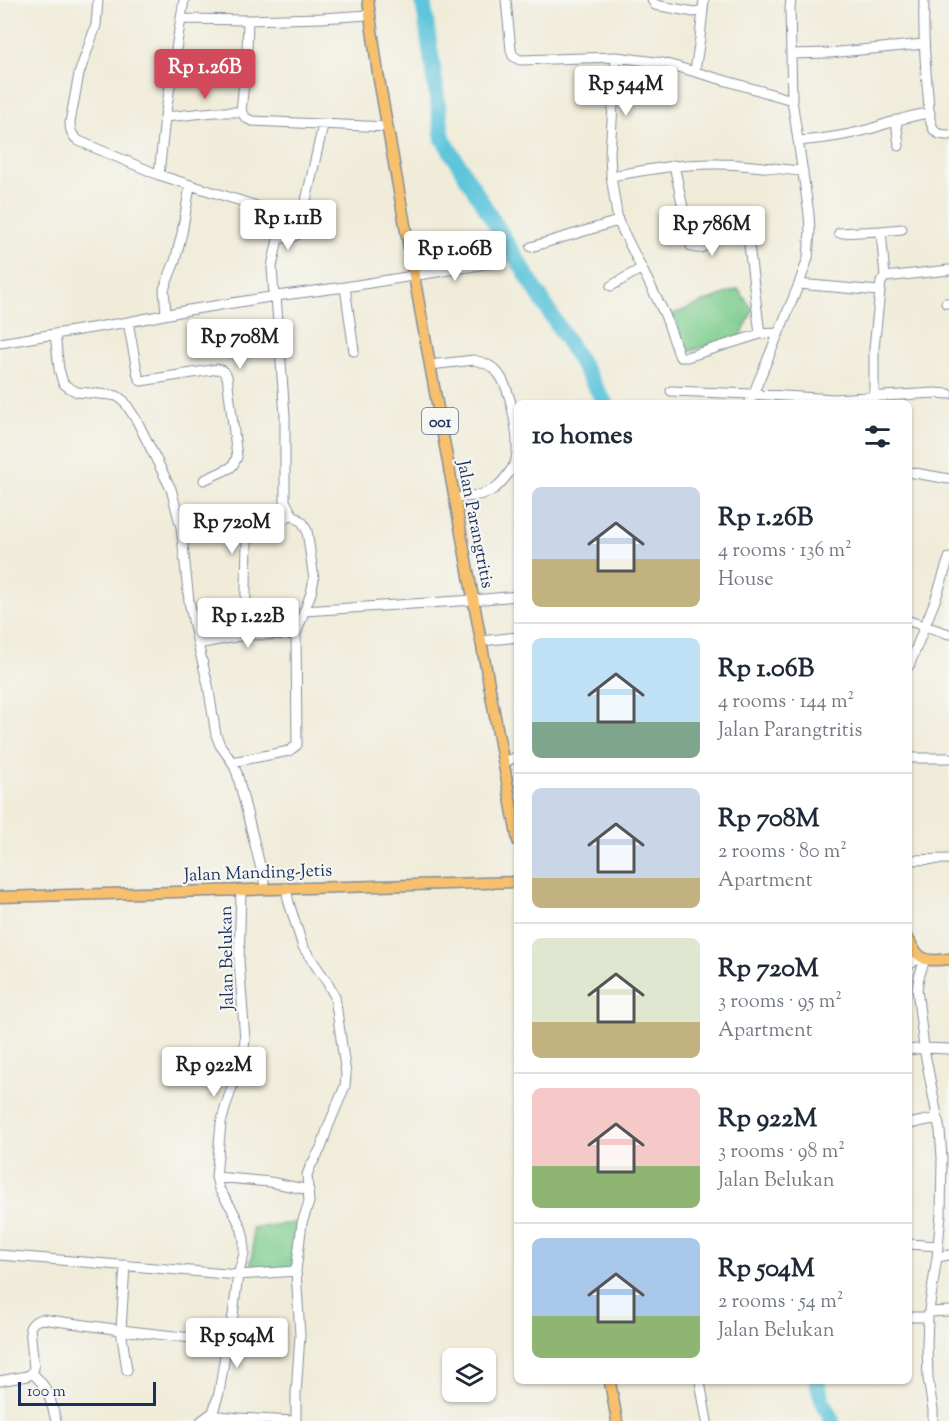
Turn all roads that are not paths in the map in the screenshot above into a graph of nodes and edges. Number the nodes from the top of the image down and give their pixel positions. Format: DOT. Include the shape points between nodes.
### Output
graph roads {
  1 [pos="98,0"];
  2 [pos="183,0"];
  3 [pos="368,0"];
  4 [pos="506,0"];
  5 [pos="652,0"];
  6 [pos="704,0"];
  7 [pos="791,0"];
  8 [pos="924,0"];
  9 [pos="702,10"];
  10 [pos="369,15"];
  11 [pos="181,19"];
  12 [pos="248,20"];
  13 [pos="924,44"];
  14 [pos="791,54"];
  15 [pos="616,57"];
  16 [pos="695,72"];
  17 [pos="792,100"];
  18 [pos="241,112"];
  19 [pos="930,113"];
  20 [pos="165,117"];
  21 [pos="896,120"];
  22 [pos="323,125"];
  23 [pos="388,127"];
  24 [pos="949,135"];
  25 [pos="799,141"];
  26 [pos="899,146"];
  27 [pos="674,165"];
  28 [pos="803,171"];
  29 [pos="159,175"];
  30 [pos="611,176"];
  31 [pos="190,186"];
  32 [pos="618,221"];
  33 [pos="902,229"];
  34 [pos="881,231"];
  35 [pos="838,233"];
  36 [pos="279,238"];
  37 [pos="531,247"];
  38 [pos="492,262"];
  39 [pos="642,268"];
  40 [pos="949,270"];
  41 [pos="414,275"];
  42 [pos="885,277"];
  43 [pos="799,284"];
  44 [pos="611,286"];
  45 [pos="345,287"];
  46 [pos="879,291"];
  47 [pos="275,296"];
  48 [pos="166,314"];
  49 [pos="128,322"];
  50 [pos="779,333"];
  51 [pos="56,334"];
  52 [pos="760,334"];
  53 [pos="0,343"];
  54 [pos="354,351"];
  55 [pos="430,365"];
  56 [pos="671,391"];
  57 [pos="752,394"];
  58 [pos="949,394"];
  59 [pos="874,397"];
  60 [pos="750,400"];
  61 [pos="514,420"];
  62 [pos="514,465"];
  63 [pos="912,473"];
  64 [pos="949,479"];
  65 [pos="204,480"];
  66 [pos="453,498"];
  67 [pos="292,514"];
  68 [pos="949,559"];
  69 [pos="514,596"];
  70 [pos="474,600"];
  71 [pos="304,611"];
  72 [pos="912,622"];
  73 [pos="924,627"];
  74 [pos="296,634"];
  75 [pos="949,634"];
  76 [pos="245,635"];
  77 [pos="514,637"];
  78 [pos="481,641"];
  79 [pos="198,644"];
  80 [pos="912,658"];
  81 [pos="514,758"];
  82 [pos="912,758"];
  83 [pos="949,758"];
  84 [pos="232,762"];
  85 [pos="503,763"];
  86 [pos="514,820"];
  87 [pos="949,859"];
  88 [pos="912,861"];
  89 [pos="514,882"];
  90 [pos="286,888"];
  91 [pos="266,889"];
  92 [pos="241,890"];
  93 [pos="0,897"];
  94 [pos="912,948"];
  95 [pos="923,958"];
  96 [pos="949,959"];
  97 [pos="912,964"];
  98 [pos="924,1048"];
  99 [pos="949,1049"];
  100 [pos="912,1050"];
  101 [pos="937,1118"];
  102 [pos="912,1123"];
  103 [pos="944,1131"];
  104 [pos="216,1177"];
  105 [pos="945,1182"];
  106 [pos="309,1190"];
  107 [pos="912,1244"];
  108 [pos="938,1246"];
  109 [pos="0,1255"];
  110 [pos="949,1255"];
  111 [pos="937,1257"];
  112 [pos="125,1265"];
  113 [pos="296,1271"];
  114 [pos="238,1275"];
  115 [pos="949,1311"];
  116 [pos="928,1315"];
  117 [pos="912,1317"];
  118 [pos="121,1330"];
  119 [pos="227,1342"];
  120 [pos="127,1370"];
  121 [pos="32,1373"];
  122 [pos="0,1381"];
  123 [pos="610,1384"];
  124 [pos="700,1384"];
  125 [pos="210,1415"];
  126 [pos="56,1421"];
  127 [pos="201,1421"];
  128 [pos="295,1421"];
  129 [pos="617,1421"];
  130 [pos="707,1421"];
  131 [pos="933,1421"];
  1 -- 29 [label="street" via="96,25 79,74 69,122 71,134"];
  2 -- 11 [label="street"];
  3 -- 10 [label="main road, Jalan Parangtritis / 001"];
  4 -- 15 [label="street" via="511,50 517,59"];
  5 -- 9 [label="street" via="655,5"];
  6 -- 9 [label="street"];
  7 -- 14 [label="street"];
  8 -- 13 [label="street"];
  9 -- 16 [label="street"];
  10 -- 12 [label="street"];
  10 -- 23 [label="main road, Jalan Parangtritis / 001"];
  11 -- 12 [label="street"];
  11 -- 20 [label="street"];
  12 -- 18 [label="street"];
  13 -- 14 [label="street"];
  13 -- 19 [label="street"];
  14 -- 17 [label="street"];
  15 -- 16 [label="street"];
  15 -- 30 [label="street"];
  16 -- 17 [label="street"];
  17 -- 25 [label="street"];
  18 -- 20 [label="street"];
  18 -- 22 [label="street" via="248,120"];
  19 -- 21 [label="street"];
  19 -- 24 [label="street" via="936,133"];
  20 -- 29 [label="street"];
  21 -- 25 [label="street" via="844,136"];
  21 -- 26 [label="street"];
  22 -- 23 [label="street"];
  22 -- 36 [label="street" via="299,232 293,237"];
  23 -- 41 [label="main road, Jalan Parangtritis / 001"];
  25 -- 28 [label="street"];
  27 -- 28 [label="street" via="720,164"];
  27 -- 30 [label="street"];
  27 -- 52 [label="street" via="691,246 702,248 732,229 740,228 746,233"];
  28 -- 43 [label="street" via="810,246"];
  29 -- 31 [label="street"];
  30 -- 32 [label="street"];
  31 -- 36 [label="street" via="276,214 282,220"];
  31 -- 48 [label="street" via="183,232 164,289"];
  32 -- 37 [label="street"];
  32 -- 39 [label="street"];
  33 -- 34 [label="street"];
  34 -- 35 [label="street"];
  34 -- 42 [label="street"];
  36 -- 47 [label="street" via="272,267"];
  38 -- 41 [label="street"];
  39 -- 44 [label="street"];
  39 -- 52 [label="street" via="680,357"];
  40 -- 42 [label="street"];
  41 -- 45 [label="street"];
  41 -- 55 [label="main road, Jalan Parangtritis / 001"];
  42 -- 46 [label="street"];
  43 -- 46 [label="street"];
  43 -- 50 [label="street"];
  45 -- 47 [label="street"];
  45 -- 54 [label="street"];
  46 -- 59 [label="street"];
  47 -- 48 [label="street"];
  47 -- 67 [label="street" via="285,416 285,501"];
  48 -- 49 [label="street"];
  49 -- 51 [label="street"];
  49 -- 65 [label="street" via="141,381 218,369 227,376 237,458 230,468"];
  50 -- 52 [label="street"];
  50 -- 57 [label="street"];
  51 -- 53 [label="street"];
  51 -- 79 [label="street" via="63,383 77,392 117,396 124,401 168,481 181,527"];
  55 -- 61 [label="street" via="474,360 497,371 507,389"];
  55 -- 66 [label="main road, Jalan Parangtritis / 001"];
  56 -- 57 [label="street"];
  57 -- 59 [label="street"];
  57 -- 60 [label="street"];
  58 -- 59 [label="street"];
  62 -- 66 [label="street" via="496,488"];
  63 -- 64 [label="street"];
  66 -- 70 [label="main road, Jalan Parangtritis / 001"];
  67 -- 71 [label="street" via="307,531 314,571"];
  67 -- 76 [label="street" via="247,541"];
  68 -- 73 [label="street"];
  69 -- 70 [label="street"];
  70 -- 71 [label="street"];
  70 -- 78 [label="main road, Jalan Parangtritis / 001"];
  71 -- 74 [label="street"];
  72 -- 73 [label="street"];
  73 -- 75 [label="street"];
  73 -- 80 [label="street"];
  74 -- 76 [label="street"];
  74 -- 84 [label="street" via="297,745 289,751"];
  76 -- 79 [label="street"];
  77 -- 78 [label="street"];
  78 -- 85 [label="main road, Jalan Parangtritis / 001"];
  79 -- 84 [label="street" via="216,735"];
  81 -- 85 [label="street"];
  82 -- 83 [label="street"];
  84 -- 91 [label="street"];
  85 -- 86 [label="main road, Jalan Parangtritis / 001"];
  87 -- 88 [label="street"];
  89 -- 90 [label="main road, Jalan Manding-Jetis"];
  90 -- 91 [label="main road, Jalan Manding-Jetis"];
  90 -- 106 [label="street" via="303,948 335,998 346,1074 321,1148 308,1171"];
  91 -- 92 [label="main road, Jalan Manding-Jetis"];
  92 -- 93 [label="main road, Jalan Manding-Jetis"];
  92 -- 104 [label="street, Jalan Belukan" via="239,961 245,1040 221,1123"];
  94 -- 95 [label="main road"];
  95 -- 96 [label="main road" via="931,962"];
  95 -- 97 [label="street"];
  95 -- 98 [label="street" via="917,989"];
  98 -- 99 [label="street"];
  98 -- 100 [label="street"];
  98 -- 101 [label="street"];
  101 -- 102 [label="street"];
  101 -- 103 [label="street"];
  103 -- 105 [label="street"];
  104 -- 106 [label="street"];
  104 -- 114 [label="street, Jalan Belukan" via="243,1233 244,1254"];
  105 -- 108 [label="street"];
  106 -- 113 [label="street"];
  107 -- 108 [label="street"];
  108 -- 111 [label="street"];
  109 -- 112 [label="street"];
  110 -- 111 [label="street"];
  111 -- 116 [label="street"];
  112 -- 114 [label="street"];
  112 -- 118 [label="street"];
  113 -- 114 [label="street"];
  113 -- 128 [label="street" via="300,1335"];
  114 -- 119 [label="street, Jalan Belukan"];
  115 -- 116 [label="street"];
  116 -- 117 [label="street"];
  116 -- 131 [label="street"];
  118 -- 119 [label="street"];
  118 -- 120 [label="street"];
  118 -- 121 [label="street" via="37,1320 30,1328"];
  119 -- 125 [label="street, Jalan Belukan" via="219,1393"];
  121 -- 122 [label="street"];
  121 -- 126 [label="street" via="47,1390"];
  123 -- 129 [label="main road"];
  124 -- 130 [label="street"];
  125 -- 127 [label="street"];
  125 -- 128 [label="street"];
}
